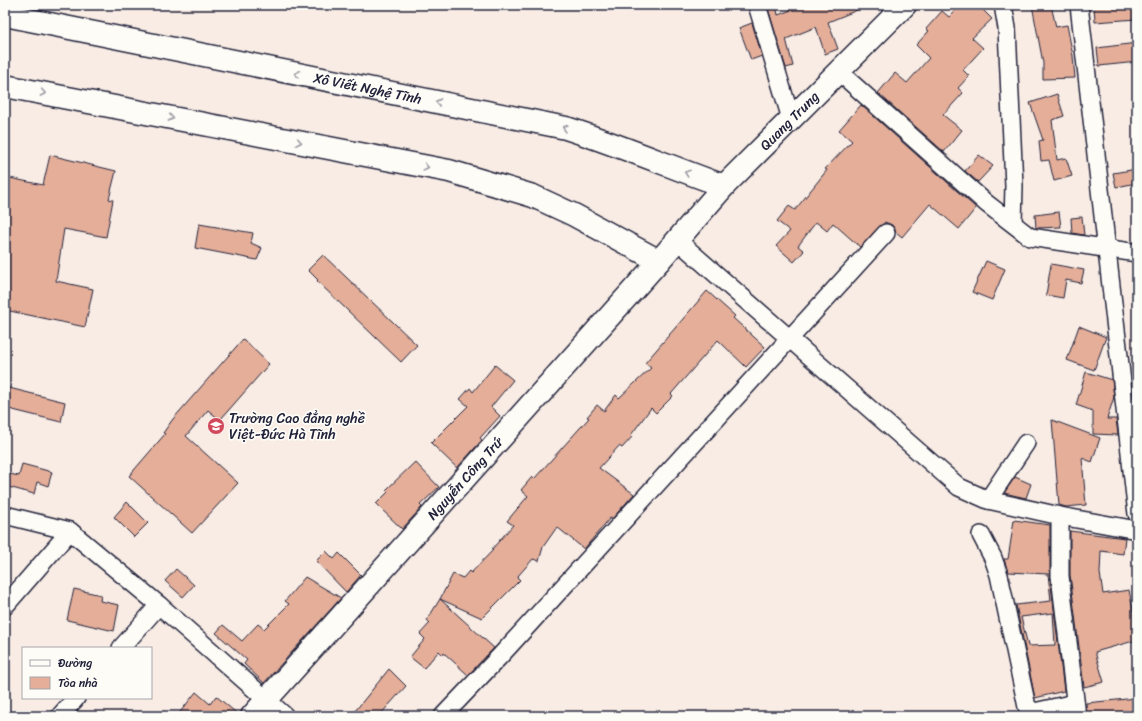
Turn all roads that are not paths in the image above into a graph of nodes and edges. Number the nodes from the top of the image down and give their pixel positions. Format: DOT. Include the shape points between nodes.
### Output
graph roads {
  1 [pos="756,5"];
  2 [pos="905,5"];
  3 [pos="1003,5"];
  4 [pos="1079,5"];
  5 [pos="5,15"];
  6 [pos="838,71"];
  7 [pos="5,86"];
  8 [pos="791,119"];
  9 [pos="724,186"];
  10 [pos="1013,223"];
  11 [pos="886,233"];
  12 [pos="677,240"];
  13 [pos="1106,247"];
  14 [pos="1137,253"];
  15 [pos="659,262"];
  16 [pos="790,339"];
  17 [pos="1026,443"];
  18 [pos="988,500"];
  19 [pos="1137,514"];
  20 [pos="5,515"];
  21 [pos="1060,516"];
  22 [pos="1137,530"];
  23 [pos="70,531"];
  24 [pos="981,535"];
  25 [pos="160,605"];
  26 [pos="5,606"];
  27 [pos="122,647"];
  28 [pos="75,699"];
  29 [pos="259,708"];
  30 [pos="1076,710"];
  31 [pos="60,716"];
  32 [pos="284,716"];
  33 [pos="444,716"];
  1 -- 8 [label="street"];
  2 -- 6 [label="street, Quang Trung"];
  3 -- 10 [label="street" via="1007,28 1014,186"];
  4 -- 13 [label="street"];
  9 -- 5 [label="street, Xô Viết Nghệ Tĩnh, one-way" via="566,128"];
  6 -- 8 [label="street, Quang Trung"];
  6 -- 10 [label="street" via="986,203"];
  7 -- 15 [label="street, one-way" via="449,171 533,196 574,215"];
  8 -- 9 [label="street, Quang Trung"];
  9 -- 12 [label="street, Quang Trung"];
  10 -- 13 [label="street" via="1025,234 1036,239"];
  11 -- 16 [label="street"];
  12 -- 15 [label="street, Nguyễn Công Trứ"];
  12 -- 16 [label="street"];
  13 -- 14 [label="street"];
  13 -- 19 [label="street"];
  15 -- 29 [label="street, Nguyễn Công Trứ"];
  16 -- 18 [label="street" via="959,487"];
  16 -- 33 [label="street"];
  17 -- 18 [label="street"];
  18 -- 21 [label="street"];
  20 -- 23 [label="street"];
  21 -- 22 [label="street"];
  21 -- 30 [label="street" via="1060,576"];
  23 -- 25 [label="street"];
  23 -- 26 [label="street"];
  24 -- 30 [label="street" via="999,575 1027,707 1034,712"];
  25 -- 27 [label="street"];
  25 -- 29 [label="street"];
  28 -- 31 [label="street"];
  29 -- 32 [label="street"];
}
